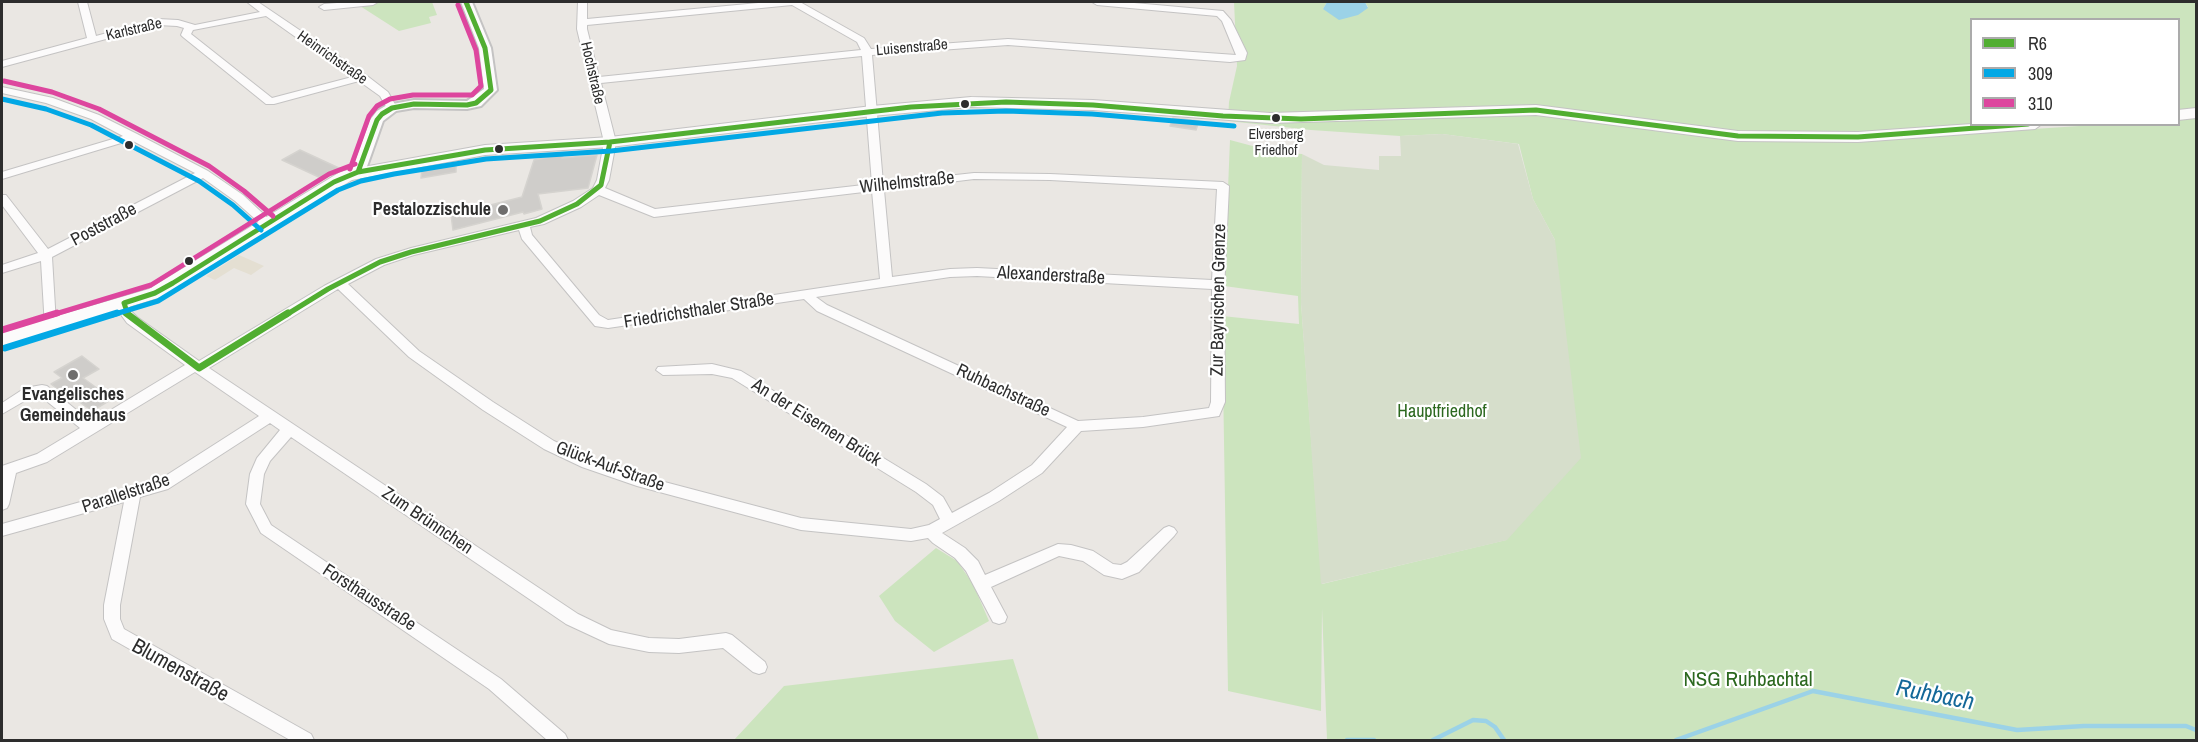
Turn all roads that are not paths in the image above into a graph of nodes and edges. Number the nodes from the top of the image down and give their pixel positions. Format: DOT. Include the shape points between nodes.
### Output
graph roads {
  1 [pos="82,2"];
  2 [pos="252,2"];
  3 [pos="373,2"];
  4 [pos="466,2"];
  5 [pos="582,2"];
  6 [pos="794,2"];
  7 [pos="1097,2"];
  8 [pos="324,7"];
  9 [pos="267,13"];
  10 [pos="583,22"];
  11 [pos="189,28"];
  12 [pos="92,40"];
  13 [pos="866,53"];
  14 [pos="2,64"];
  15 [pos="362,77"];
  16 [pos="594,81"];
  17 [pos="2,90"];
  18 [pos="392,108"];
  19 [pos="872,111"];
  20 [pos="2196,113"];
  21 [pos="2180,115"];
  22 [pos="2008,126"];
  23 [pos="133,136"];
  24 [pos="610,142"];
  25 [pos="358,172"];
  26 [pos="204,173"];
  27 [pos="2,176"];
  28 [pos="878,186"];
  29 [pos="1223,186"];
  30 [pos="598,190"];
  31 [pos="2,198"];
  32 [pos="267,223"];
  33 [pos="524,225"];
  34 [pos="46,255"];
  35 [pos="2,269"];
  36 [pos="886,282"];
  37 [pos="339,283"];
  38 [pos="1218,285"];
  39 [pos="807,294"];
  40 [pos="124,303"];
  41 [pos="51,324"];
  42 [pos="2,339"];
  43 [pos="197,367"];
  44 [pos="663,370"];
  45 [pos="2,409"];
  46 [pos="1214,412"];
  47 [pos="269,416"];
  48 [pos="1077,426"];
  49 [pos="90,429"];
  50 [pos="289,429"];
  51 [pos="6,471"];
  52 [pos="133,495"];
  53 [pos="2,504"];
  54 [pos="949,521"];
  55 [pos="2,530"];
  56 [pos="932,531"];
  57 [pos="1169,532"];
  58 [pos="983,583"];
  59 [pos="999,617"];
  60 [pos="759,667"];
  61 [pos="305,741"];
  62 [pos="559,741"];
  1 -- 12 [label="street"];
  2 -- 9 [label="street, Heinrichstraße"];
  3 -- 8 [label="street"];
  4 -- 18 [label="street" via="485,48 491,90 476,103 467,105 414,104"];
  5 -- 10 [label="street, Hochstraße"];
  6 -- 10 [label="street"];
  6 -- 13 [label="street" via="861,39"];
  7 -- 13 [label="street, Luisenstraße" via="1220,13 1242,53 1240,58 1230,60 1008,42"];
  9 -- 11 [label="street, Karlstraße"];
  9 -- 15 [label="street, Heinrichstraße"];
  10 -- 16 [label="street, Hochstraße"];
  11 -- 12 [label="street, Karlstraße" via="158,22"];
  11 -- 15 [label="street" via="186,35 270,102"];
  12 -- 14 [label="street, Karlstraße"];
  13 -- 16 [label="street, Luisenstraße"];
  13 -- 19 [label="street"];
  15 -- 18 [label="street, Heinrichstraße" via="384,94"];
  16 -- 24 [label="street, Hochstraße"];
  17 -- 23 [label="street" via="49,100"];
  18 -- 25 [label="street" via="377,120"];
  19 -- 22 [label="main road" via="1006,102 1300,119 1536,110 1738,136 1858,137"];
  19 -- 24 [label="main road"];
  19 -- 28 [label="street"];
  20 -- 21 [label="main road"];
  23 -- 26 [label="street"];
  23 -- 27 [label="street"];
  24 -- 25 [label="main road" via="477,151"];
  24 -- 30 [label="street"];
  25 -- 32 [label="main road" via="334,182"];
  26 -- 32 [label="street"];
  26 -- 34 [label="street, Poststraße"];
  28 -- 29 [label="street, Wilhelmstraße" via="1007,175"];
  28 -- 30 [label="street, Wilhelmstraße" via="654,213"];
  28 -- 36 [label="street"];
  29 -- 38 [label="street, Zur Bayrischen Grenze"];
  30 -- 33 [label="street" via="559,213"];
  31 -- 34 [label="street"];
  32 -- 40 [label="main road" via="173,283"];
  33 -- 37 [label="street" via="397,256"];
  33 -- 39 [label="street, Friedrichsthaler Straße" via="526,236 600,323"];
  34 -- 35 [label="street, Poststraße"];
  34 -- 41 [label="street"];
  36 -- 38 [label="street, Alexanderstraße" via="977,272"];
  36 -- 39 [label="street, Friedrichsthaler Straße"];
  37 -- 43 [label="street"];
  37 -- 56 [label="street, Glück-Auf-Straße" via="414,354 447,378 535,437 587,463 649,484 801,524 911,535"];
  38 -- 46 [label="street, Zur Bayrischen Grenze" via="1218,402"];
  39 -- 48 [label="street, Ruhbachstraße" via="822,308"];
  40 -- 41 [label="main road"];
  40 -- 43 [label="street, Zum Brünnchen" via="132,320"];
  41 -- 42 [label="main road"];
  43 -- 47 [label="street, Zum Brünnchen"];
  43 -- 49 [label="street"];
  44 -- 54 [label="street, An der Eisernen Brück" via="712,369 736,374 921,488 938,501"];
  45 -- 49 [label="street" via="30,392 42,390"];
  46 -- 48 [label="street, Ruhbachstraße"];
  47 -- 50 [label="street, Zum Brünnchen"];
  47 -- 52 [label="street, Parallelstraße" via="174,480"];
  48 -- 54 [label="street" via="1037,469"];
  49 -- 51 [label="street" via="35,462"];
  50 -- 60 [label="street, Zum Brünnchen" via="572,619 609,637 665,646 726,640"];
  50 -- 62 [label="street, Forsthausstraße" via="269,451 257,474 253,504 266,529 495,684"];
  51 -- 53 [label="street"];
  52 -- 55 [label="street, Parallelstraße"];
  52 -- 61 [label="street, Blumenstraße" via="112,605 118,634"];
  54 -- 56 [label="street"];
  56 -- 58 [label="street" via="960,553"];
  57 -- 58 [label="street" via="1133,567 1122,572 1071,550 1058,550"];
  58 -- 59 [label="street"];
}
